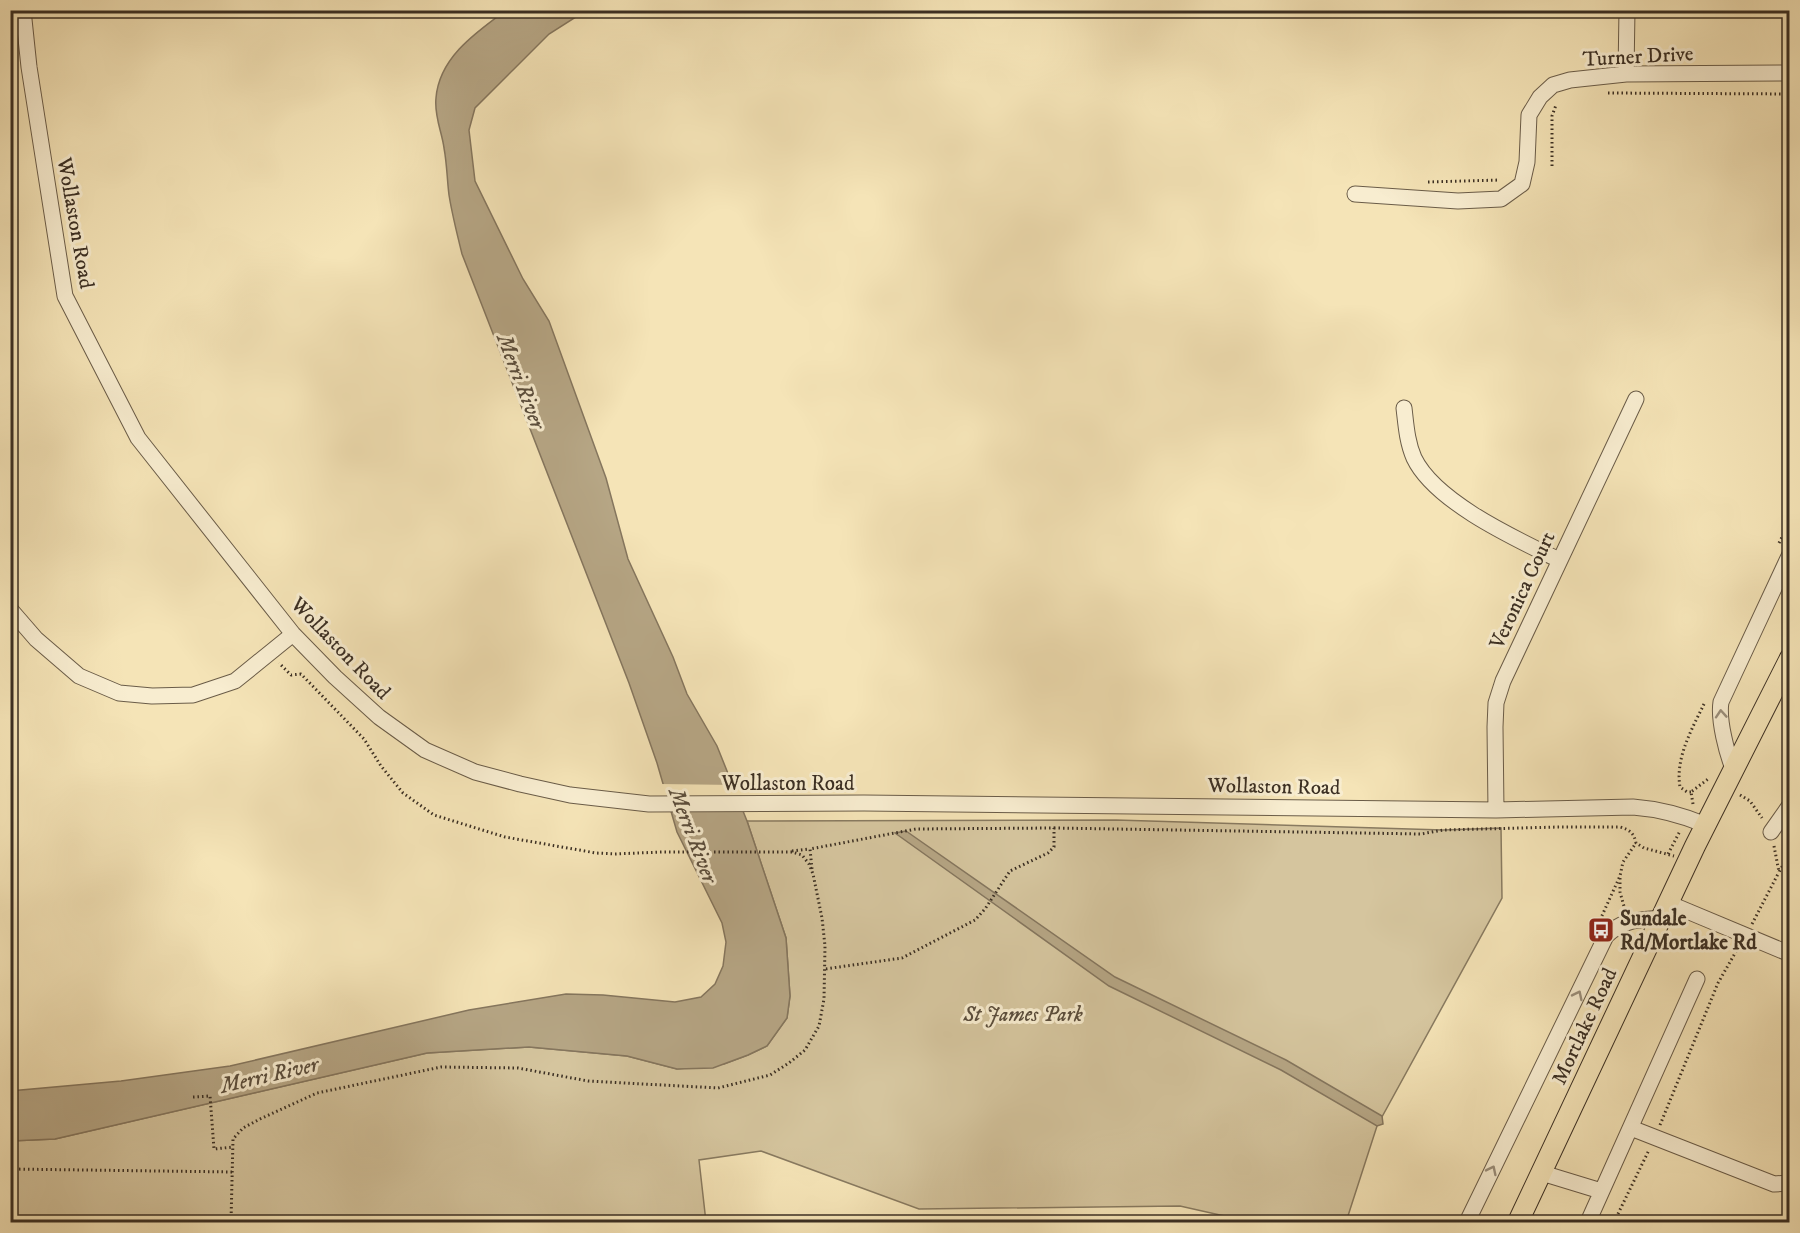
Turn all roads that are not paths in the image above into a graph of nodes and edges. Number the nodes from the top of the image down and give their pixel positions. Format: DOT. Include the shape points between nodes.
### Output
graph roads {
  1 [pos="22,10"];
  2 [pos="1627,10"];
  3 [pos="1790,73"];
  4 [pos="1626,74"];
  5 [pos="1355,194"];
  6 [pos="1636,399"];
  7 [pos="1404,408"];
  8 [pos="1790,554"];
  9 [pos="1559,561"];
  10 [pos="10,609"];
  11 [pos="293,634"];
  12 [pos="1790,658"];
  13 [pos="1729,779"];
  14 [pos="1790,806"];
  15 [pos="1496,810"];
  16 [pos="1706,825"];
  17 [pos="1771,832"];
  18 [pos="1665,911"];
  19 [pos="1790,954"];
  20 [pos="1697,979"];
  21 [pos="1631,1128"];
  22 [pos="1542,1173"];
  23 [pos="1790,1183"];
  24 [pos="1601,1191"];
  25 [pos="1467,1222"];
  26 [pos="1518,1222"];
  27 [pos="1588,1222"];
  1 -- 11 [label="street, Wollaston Road" via="65,296 138,438"];
  2 -- 4 [label="street"];
  3 -- 4 [label="street, Turner Drive"];
  4 -- 5 [label="street, Turner Drive" via="1554,85 1540,97 1530,115 1522,184 1501,199 1458,201"];
  6 -- 9 [label="street, Veronica Court"];
  7 -- 9 [label="street" via="1407,437 1427,478 1471,513"];
  13 -- 8 [label="street, one-way" via="1720,702"];
  9 -- 15 [label="street, Veronica Court" via="1496,703"];
  10 -- 11 [label="street" via="36,639 79,676 119,693 152,696 193,695 235,681"];
  11 -- 15 [label="street, Wollaston Road" via="379,717 425,750 475,772 570,795 649,804"];
  12 -- 13 [label="main road, Mortlake Road"];
  13 -- 16 [label="main road, Mortlake Road"];
  14 -- 17 [label="street"];
  15 -- 16 [label="street, Wollaston Road" via="1633,807 1663,811"];
  16 -- 18 [label="main road, Mortlake Road"];
  18 -- 19 [label="street"];
  18 -- 22 [label="main road, Mortlake Road"];
  25 -- 18 [label="street, one-way" via="1606,936 1628,921"];
  20 -- 21 [label="street"];
  21 -- 23 [label="street" via="1774,1184"];
  21 -- 24 [label="street"];
  22 -- 24 [label="street"];
  22 -- 26 [label="main road, Mortlake Road"];
  24 -- 27 [label="street"];
}
